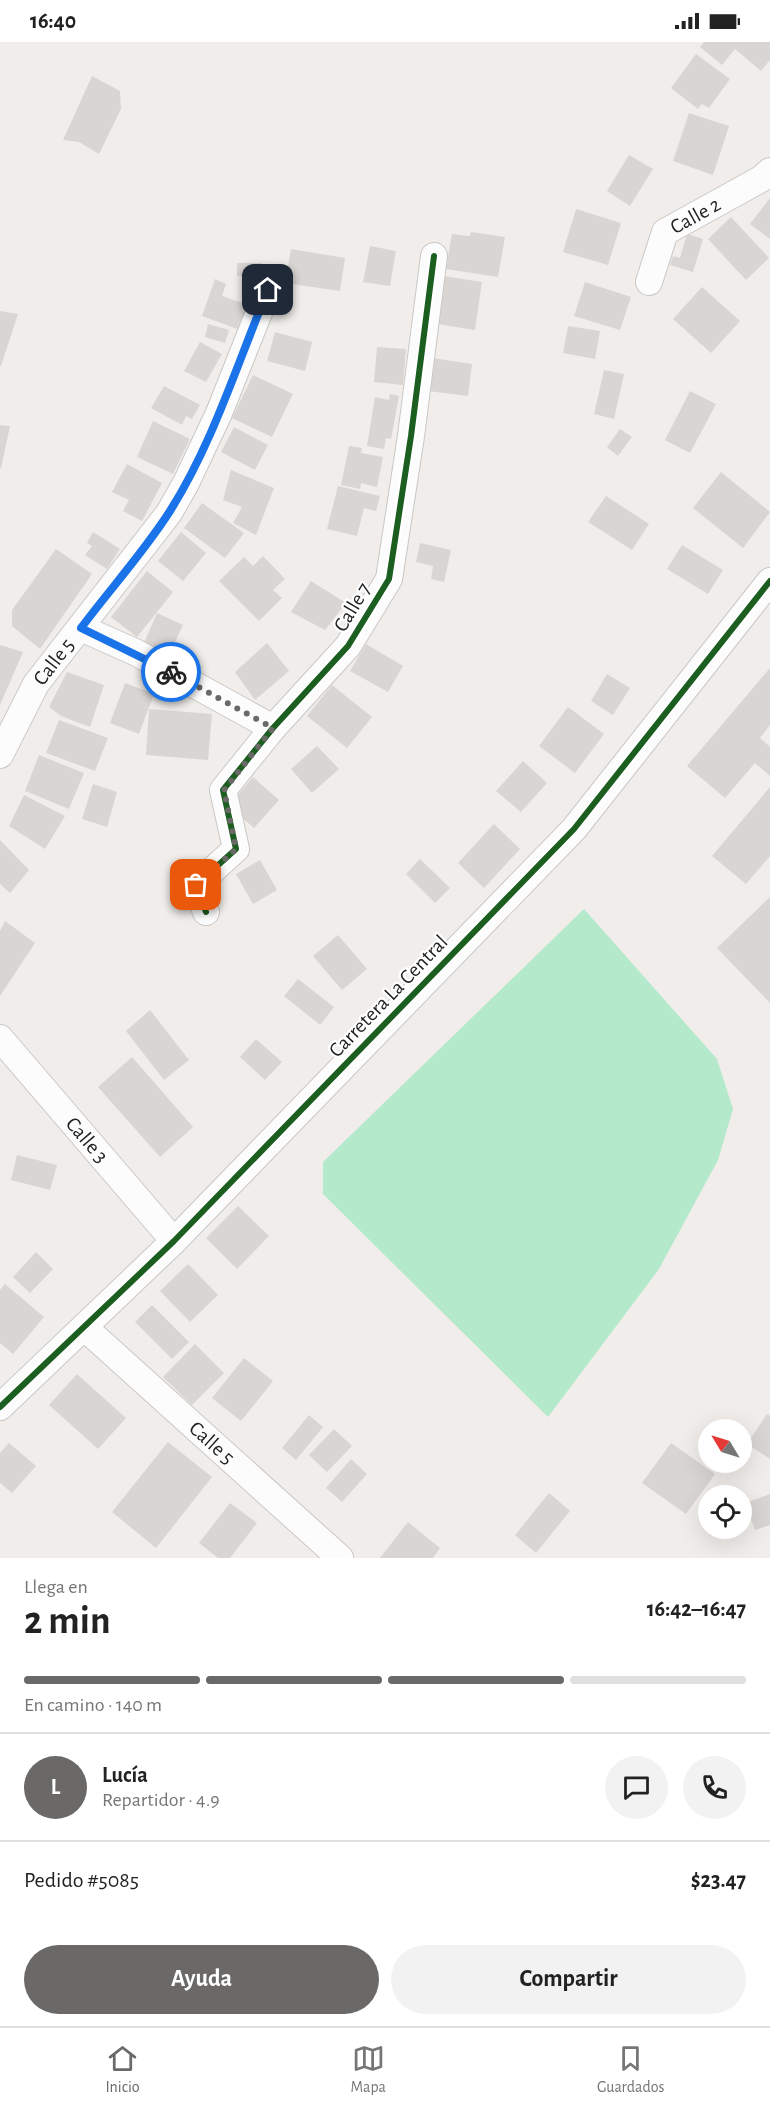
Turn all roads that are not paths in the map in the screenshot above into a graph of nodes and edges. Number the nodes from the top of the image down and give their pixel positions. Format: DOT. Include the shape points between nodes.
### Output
graph roads {
  1 [pos="770,171"];
  2 [pos="434,256"];
  3 [pos="649,282"];
  4 [pos="268,290"];
  5 [pos="770,581"];
  6 [pos="81,628"];
  7 [pos="273,728"];
  8 [pos="0,755"];
  9 [pos="206,912"];
  10 [pos="0,1038"];
  11 [pos="174,1241"];
  12 [pos="85,1328"];
  13 [pos="0,1407"];
  14 [pos="340,1558"];
  1 -- 3 [label="street, Calle 2" via="665,232"];
  2 -- 7 [label="street, Calle 7" via="388,579 348,646"];
  4 -- 6 [label="street, Calle 5" via="245,354 186,483 169,513"];
  5 -- 11 [label="street, Carretera La Central" via="574,829"];
  6 -- 7 [label="street" via="135,652"];
  6 -- 8 [label="street, Calle 5" via="36,684"];
  7 -- 9 [label="street, Calle 7" via="224,790 236,849 196,885"];
  10 -- 11 [label="street, Calle 3"];
  11 -- 12 [label="street, Carretera La Central"];
  12 -- 13 [label="street, Carretera La Central"];
  12 -- 14 [label="street, Calle 5"];
}
